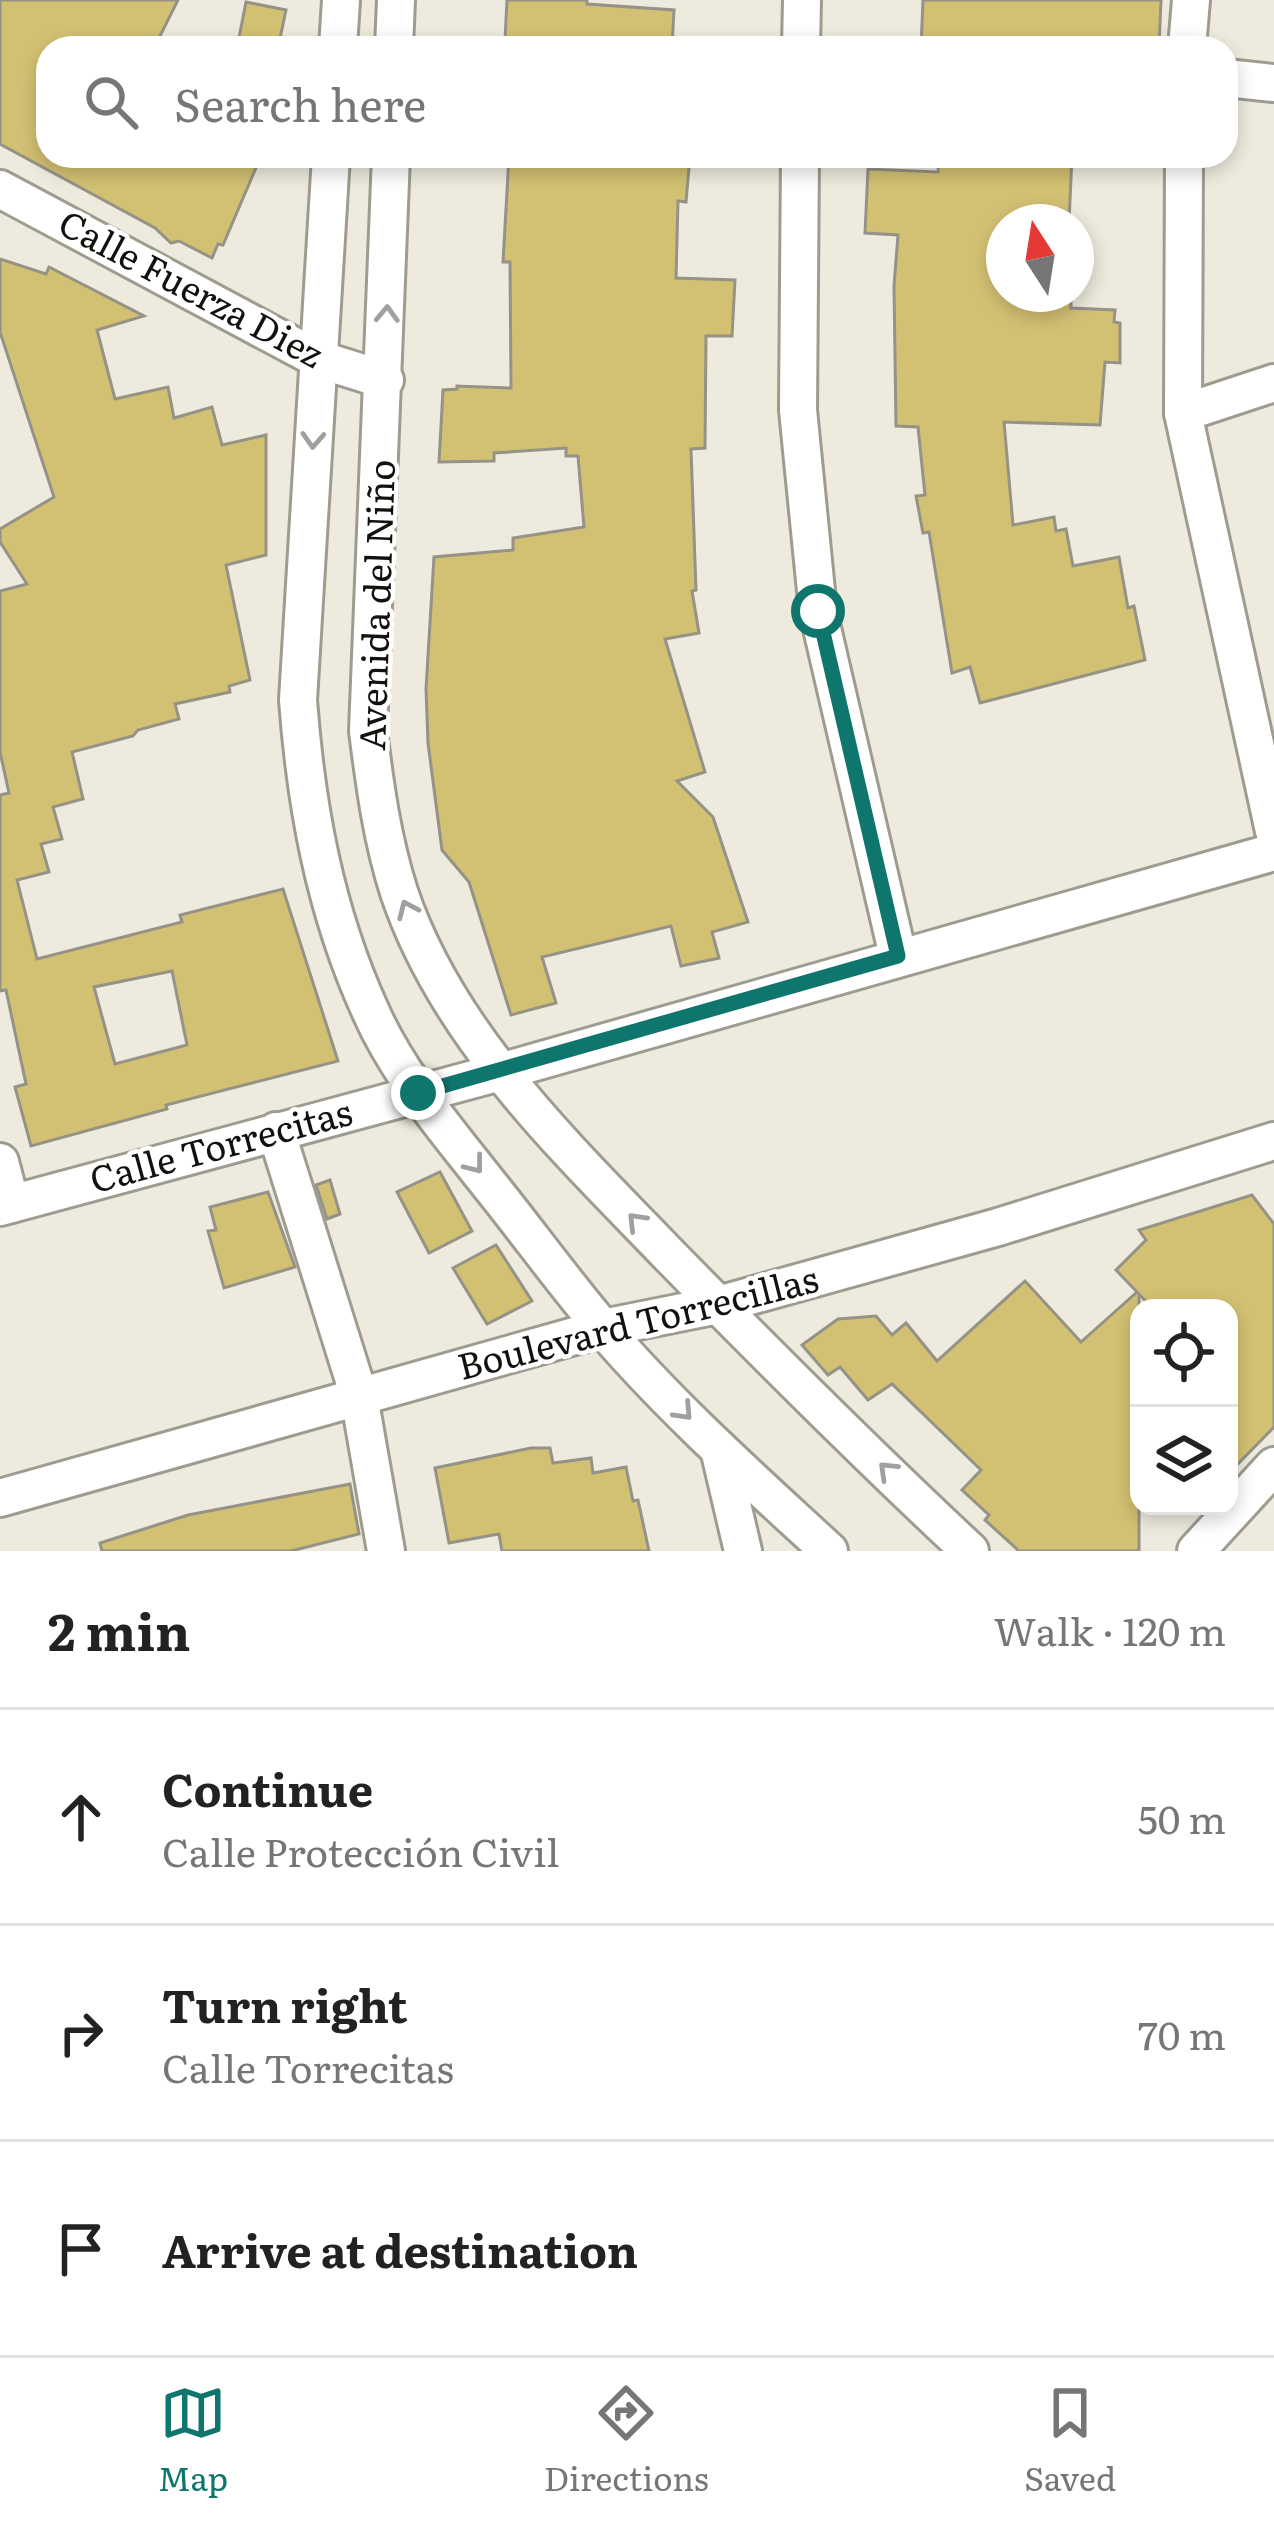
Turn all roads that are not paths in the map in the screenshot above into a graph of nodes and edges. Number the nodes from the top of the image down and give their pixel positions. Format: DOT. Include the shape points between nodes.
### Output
graph roads {
  1 [pos="341,0"];
  2 [pos="396,0"];
  3 [pos="802,0"];
  4 [pos="1190,0"];
  5 [pos="339,36"];
  6 [pos="394,36"];
  7 [pos="801,36"];
  8 [pos="1188,36"];
  9 [pos="1238,79"];
  10 [pos="1274,83"];
  11 [pos="330,168"];
  12 [pos="391,168"];
  13 [pos="800,168"];
  14 [pos="1184,168"];
  15 [pos="0,189"];
  16 [pos="318,359"];
  17 [pos="385,380"];
  18 [pos="1274,383"];
  19 [pos="1183,413"];
  20 [pos="1274,832"];
  21 [pos="1274,852"];
  22 [pos="898,956"];
  23 [pos="500,1072"];
  24 [pos="418,1093"];
  25 [pos="276,1131"];
  26 [pos="1274,1141"];
  27 [pos="0,1162"];
  28 [pos="5,1205"];
  29 [pos="718,1305"];
  30 [pos="603,1328"];
  31 [pos="359,1396"];
  32 [pos="718,1449"];
  33 [pos="1274,1466"];
  34 [pos="0,1498"];
  35 [pos="386,1551"];
  36 [pos="742,1551"];
  37 [pos="829,1551"];
  38 [pos="970,1551"];
  39 [pos="1196,1551"];
  1 -- 5 [label="street"];
  2 -- 6 [label="street"];
  3 -- 7 [label="street"];
  4 -- 8 [label="street"];
  9 -- 10 [label="street"];
  11 -- 16 [label="street, Avenida del Niño"];
  17 -- 12 [label="street, Avenida del Niño, one-way"];
  13 -- 22 [label="street" via="797,410 818,611"];
  14 -- 19 [label="street"];
  15 -- 16 [label="street, Calle Fuerza Diez"];
  16 -- 17 [label="street, Calle Fuerza Diez"];
  16 -- 24 [label="street, Avenida del Niño, one-way" via="298,700 303,772 339,932 371,1013"];
  23 -- 17 [label="street, Avenida del Niño, one-way" via="439,977 400,895 378,814 368,731"];
  18 -- 19 [label="street"];
  19 -- 20 [label="street"];
  21 -- 22 [label="street, Calle Torrecitas"];
  22 -- 23 [label="street, Calle Torrecitas"];
  23 -- 24 [label="street, Calle Torrecitas"];
  29 -- 23 [label="street, Avenida del Niño, one-way"];
  24 -- 25 [label="street, Calle Torrecitas"];
  24 -- 30 [label="street, Avenida del Niño, one-way"];
  25 -- 28 [label="street, Calle Torrecitas"];
  25 -- 31 [label="street"];
  26 -- 29 [label="street, Boulevard Torrecillas"];
  27 -- 28 [label="street"];
  29 -- 30 [label="street, Boulevard Torrecillas"];
  38 -- 29 [label="street, Avenida del Niño, one-way"];
  30 -- 31 [label="street, Boulevard Torrecillas"];
  30 -- 32 [label="street, Avenida del Niño, one-way"];
  31 -- 34 [label="street, Boulevard Torrecillas"];
  31 -- 35 [label="street"];
  32 -- 36 [label="street"];
  32 -- 37 [label="street, Avenida del Niño"];
  33 -- 39 [label="street"];
}
